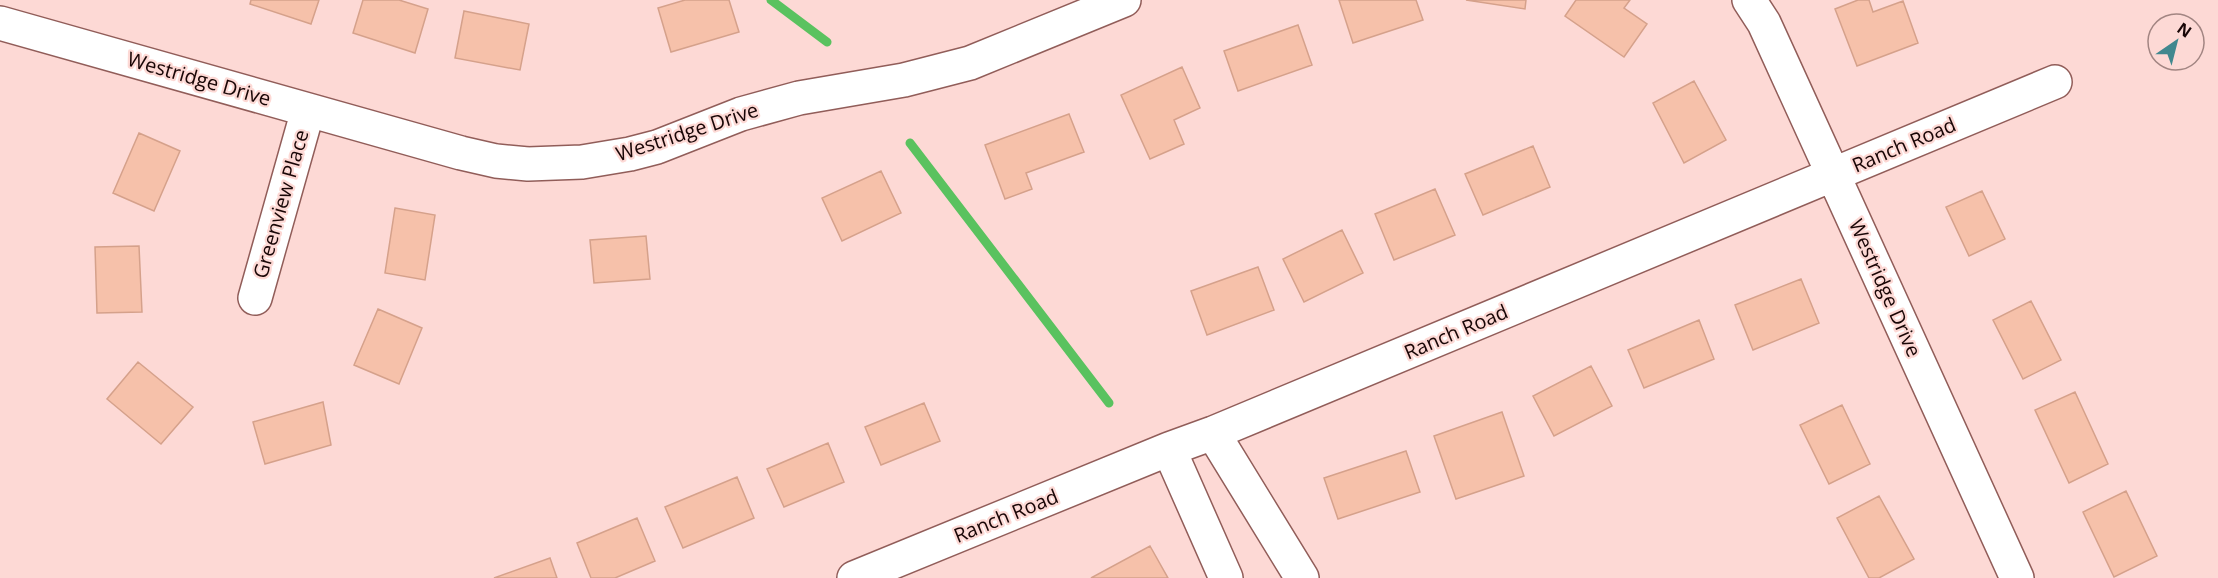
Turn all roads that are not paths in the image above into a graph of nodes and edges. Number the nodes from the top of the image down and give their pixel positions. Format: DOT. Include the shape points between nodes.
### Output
graph roads {
  1 [pos="1124,0"];
  2 [pos="1749,0"];
  3 [pos="0,23"];
  4 [pos="2055,82"];
  5 [pos="308,111"];
  6 [pos="1834,174"];
  7 [pos="255,298"];
  8 [pos="1213,433"];
  9 [pos="1169,448"];
  10 [pos="854,578"];
  11 [pos="1226,578"];
  12 [pos="1302,578"];
  13 [pos="2017,578"];
  1 -- 5 [label="street, Westridge Drive" via="970,63 904,80 799,98 741,114 657,147 582,162 496,161"];
  2 -- 6 [label="street, Westridge Drive" via="1764,23"];
  3 -- 5 [label="street, Westridge Drive"];
  4 -- 6 [label="street, Ranch Road"];
  5 -- 7 [label="street, Greenview Place"];
  6 -- 8 [label="street, Ranch Road"];
  6 -- 13 [label="street, Westridge Drive"];
  8 -- 9 [label="street, Ranch Road"];
  8 -- 12 [label="street"];
  9 -- 10 [label="street, Ranch Road"];
  9 -- 11 [label="street"];
}
